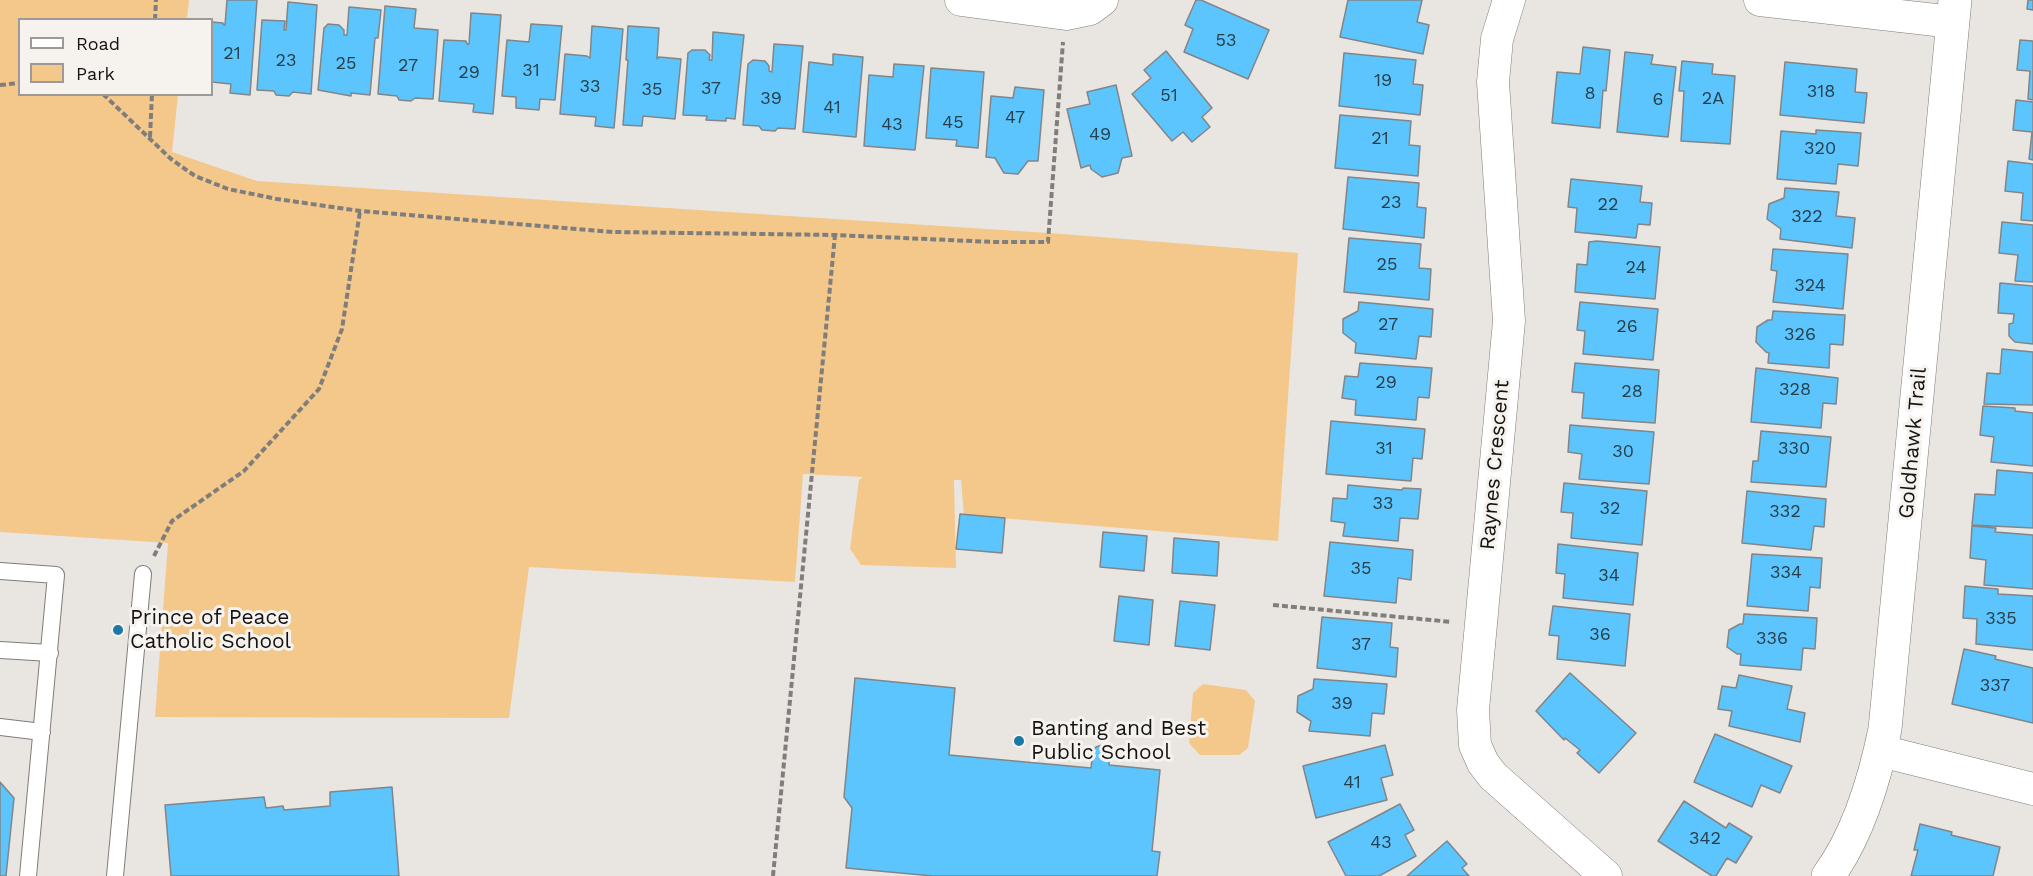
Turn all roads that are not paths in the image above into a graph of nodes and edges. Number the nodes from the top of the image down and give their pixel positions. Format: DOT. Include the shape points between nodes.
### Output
graph roads {
  1 [pos="961,0"];
  2 [pos="1102,0"];
  3 [pos="1509,0"];
  4 [pos="1760,0"];
  5 [pos="1954,11"];
  6 [pos="0,571"];
  7 [pos="143,574"];
  8 [pos="0,650"];
  9 [pos="50,653"];
  10 [pos="0,727"];
  11 [pos="42,732"];
  12 [pos="1881,751"];
  13 [pos="2033,789"];
  14 [pos="28,876"];
  15 [pos="116,876"];
  16 [pos="1606,876"];
  17 [pos="1828,876"];
  1 -- 2 [label="street" via="1066,14 1090,9"];
  3 -- 16 [label="street, Raynes Crescent" via="1497,39 1492,82 1509,321 1473,710 1476,745 1493,776"];
  4 -- 5 [label="street"];
  5 -- 12 [label="street, Goldhawk Trail"];
  6 -- 9 [label="lane" via="56,575"];
  7 -- 15 [label="lane"];
  8 -- 9 [label="lane"];
  9 -- 11 [label="lane"];
  10 -- 11 [label="lane"];
  11 -- 14 [label="lane"];
  12 -- 13 [label="street"];
  12 -- 17 [label="street, Goldhawk Trail" via="1861,813"];
}
